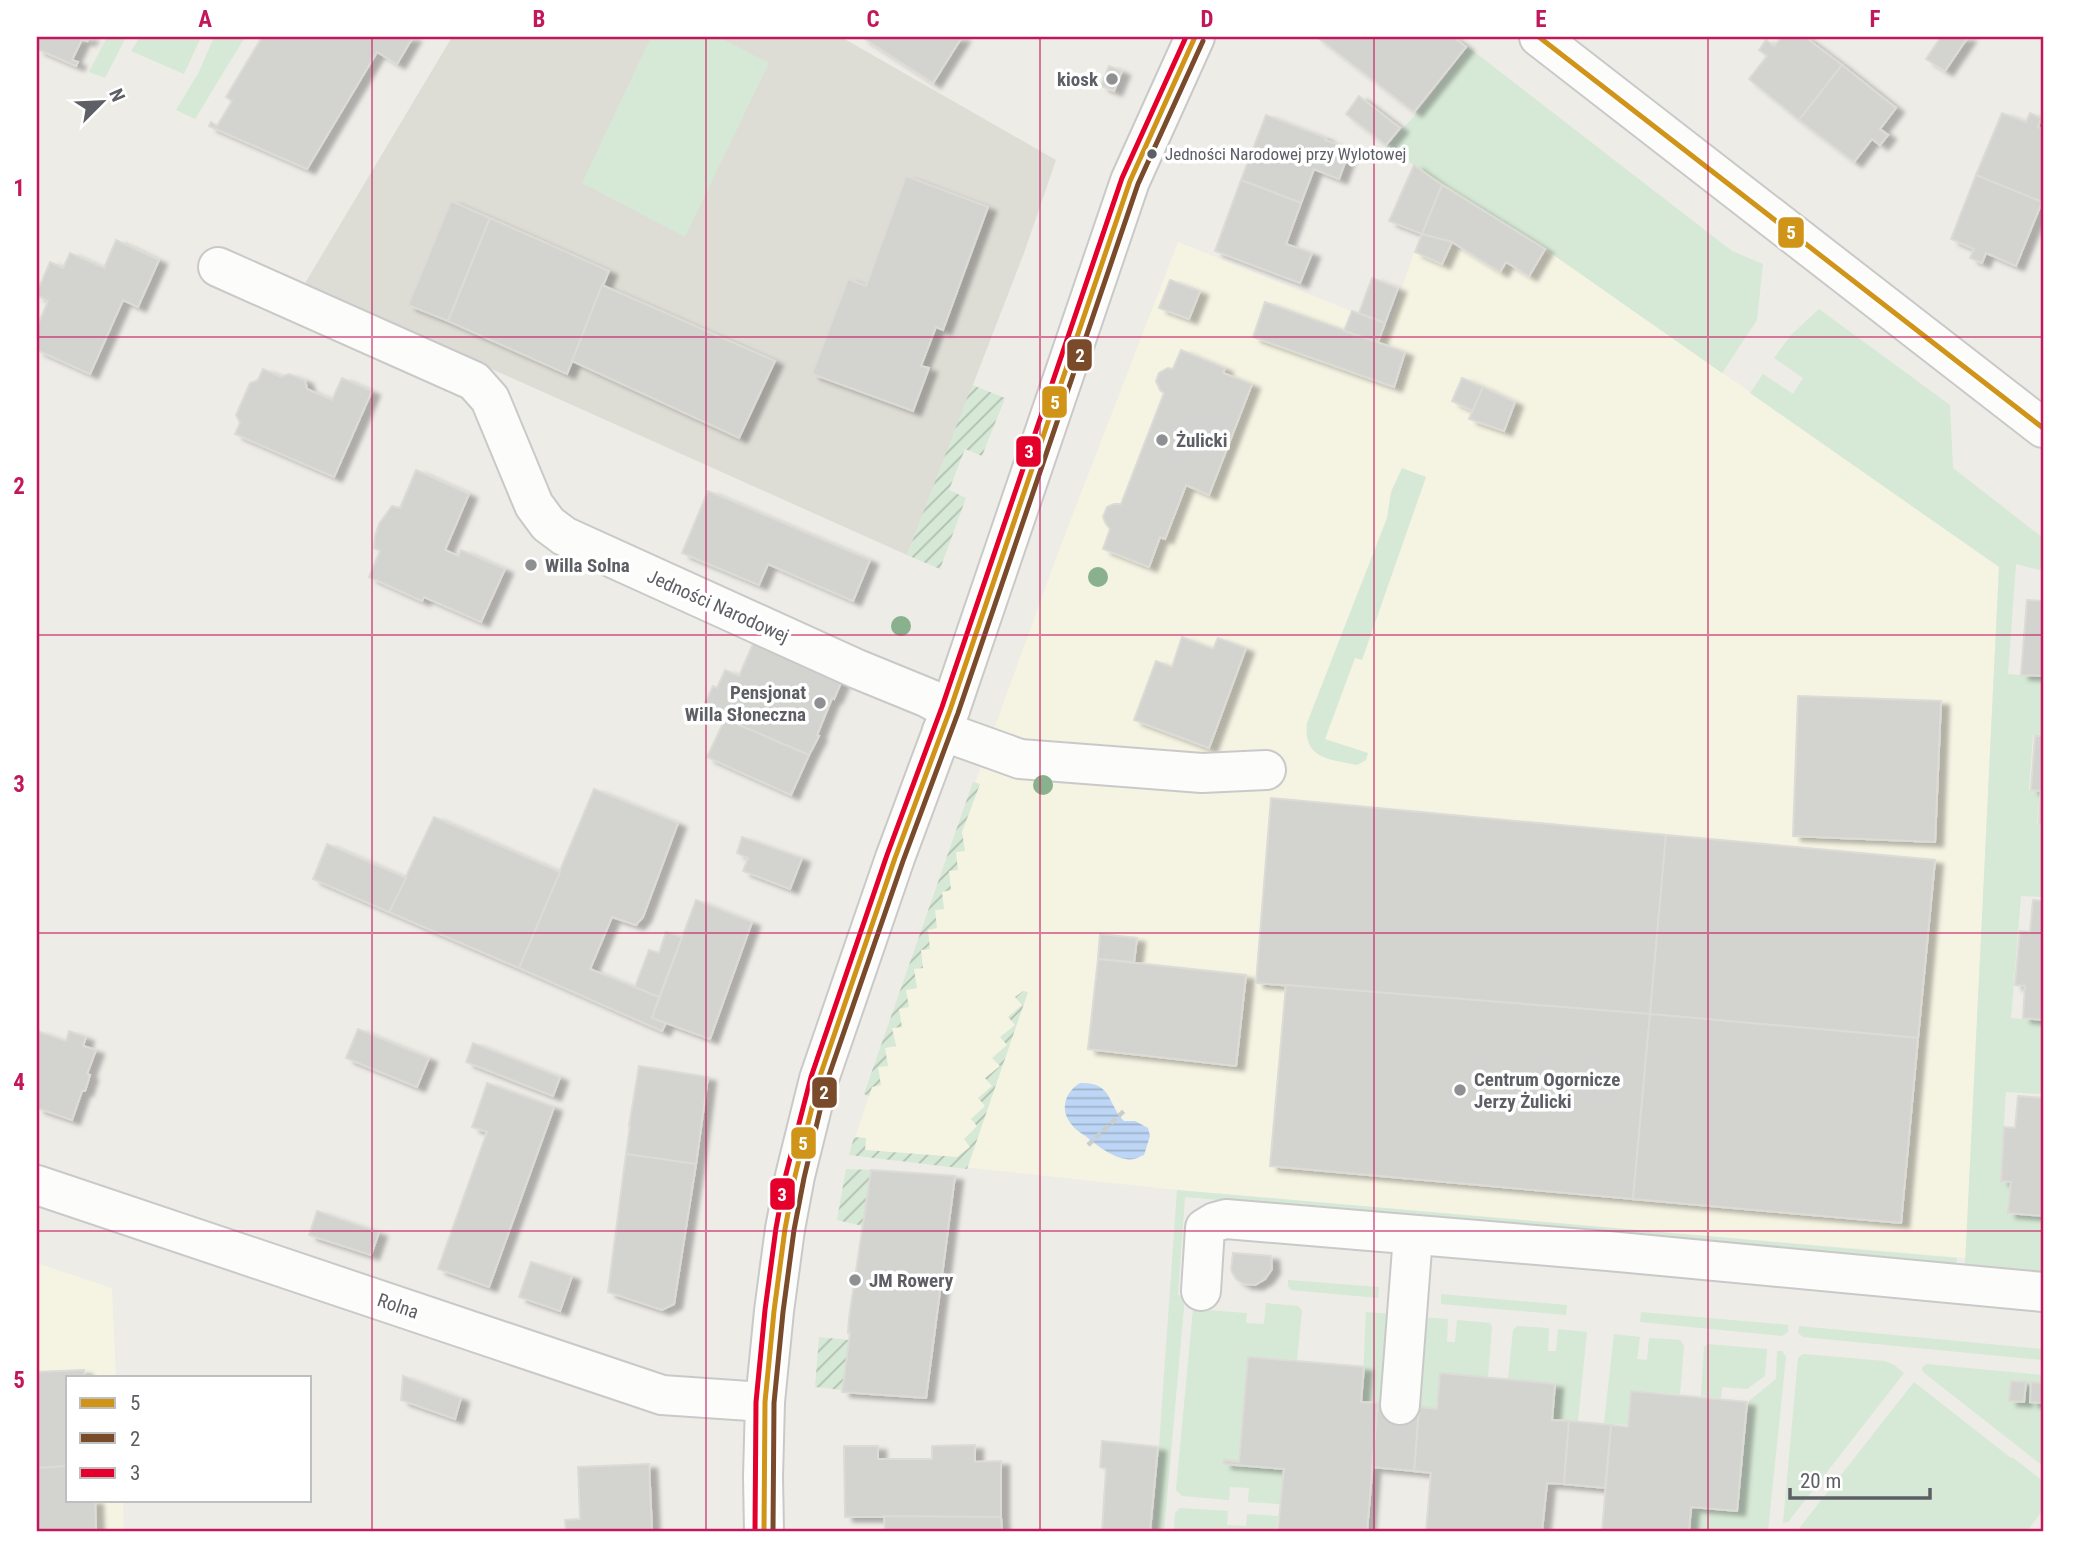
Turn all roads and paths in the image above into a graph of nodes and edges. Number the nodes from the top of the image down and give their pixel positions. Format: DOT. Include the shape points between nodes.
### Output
graph roads {
  1 [pos="1195,37"];
  2 [pos="1539,37"];
  3 [pos="218,267"];
  4 [pos="2043,428"];
  5 [pos="946,720"];
  6 [pos="1266,770"];
  7 [pos="1124,1111"];
  8 [pos="1088,1145"];
  9 [pos="37,1185"];
  10 [pos="1413,1236"];
  11 [pos="1201,1291"];
  12 [pos="2043,1292"];
  13 [pos="765,1402"];
  14 [pos="1400,1405"];
  15 [pos="764,1531"];
  1 -- 5 [label="street" via="1130,181"];
  2 -- 4 [label="street"];
  3 -- 5 [label="street, Jedności Narodowej" via="474,382 490,399 534,505 548,524 565,536 928,698"];
  5 -- 6 [label="street, Jedności Narodowej" via="1020,759 1202,774"];
  5 -- 13 [label="street" via="811,1107 785,1229"];
  7 -- 8 [label="path"];
  9 -- 13 [label="street, Rolna" via="662,1395"];
  10 -- 11 [label="street" via="1226,1219 1214,1222 1205,1228"];
  10 -- 12 [label="street"];
  10 -- 14 [label="street"];
  13 -- 15 [label="street"];
}
